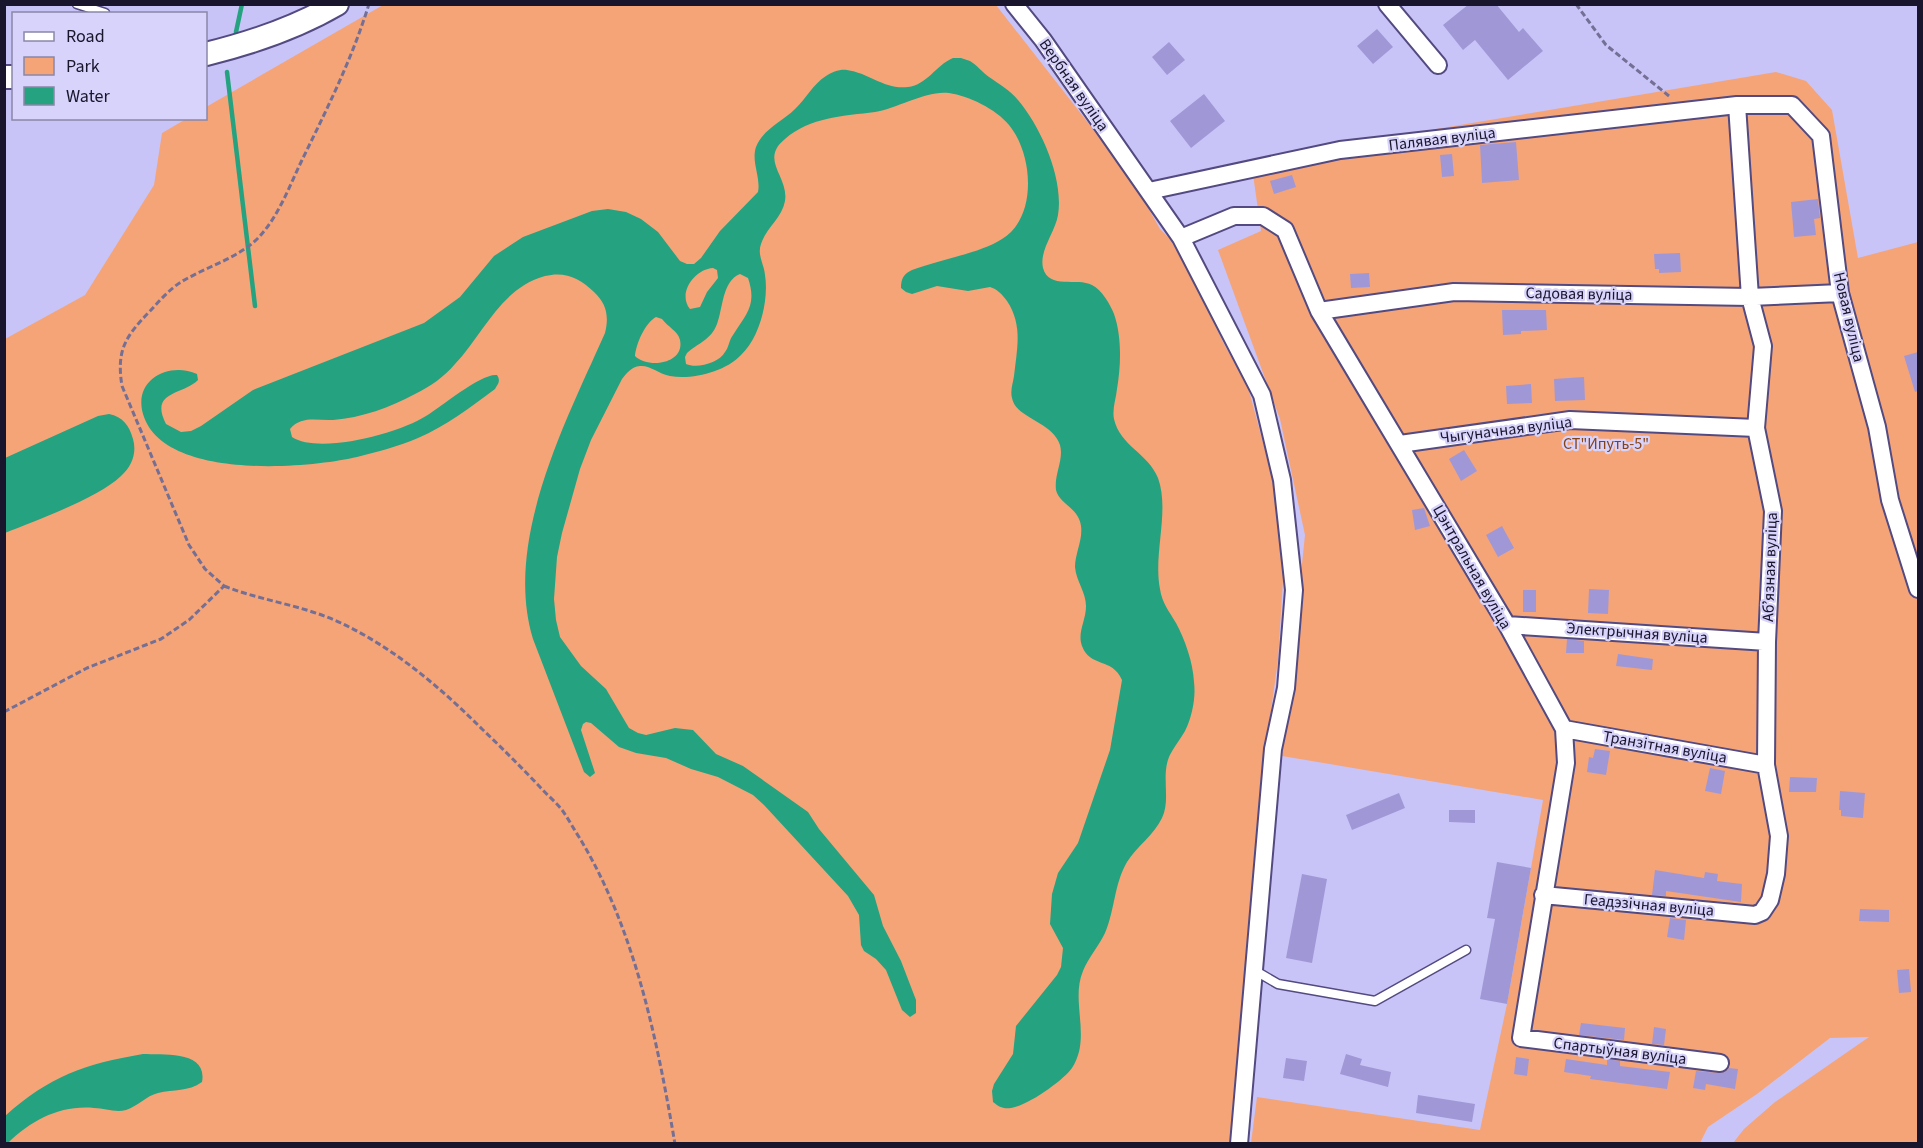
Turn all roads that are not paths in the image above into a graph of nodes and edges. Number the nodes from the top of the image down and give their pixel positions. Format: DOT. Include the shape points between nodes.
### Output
graph roads {
  1 [pos="77,4"];
  2 [pos="337,4"];
  3 [pos="1014,4"];
  4 [pos="1387,4"];
  5 [pos="102,12"];
  6 [pos="207,54"];
  7 [pos="1438,65"];
  8 [pos="1737,105"];
  9 [pos="1149,191"];
  10 [pos="1181,238"];
  11 [pos="1840,293"];
  12 [pos="1750,297"];
  13 [pos="1319,311"];
  14 [pos="1756,428"];
  15 [pos="1400,444"];
  16 [pos="1918,589"];
  17 [pos="1507,625"];
  18 [pos="1767,642"];
  19 [pos="1564,729"];
  20 [pos="1766,765"];
  21 [pos="1543,895"];
  22 [pos="1755,915"];
  23 [pos="1466,950"];
  24 [pos="1254,970"];
  25 [pos="1521,1038"];
  26 [pos="1720,1063"];
  27 [pos="1239,1143"];
  1 -- 5 [label="lane"];
  2 -- 6 [label="street" via="311,20"];
  3 -- 9 [label="street, Вербная вуліца"];
  4 -- 7 [label="street"];
  8 -- 9 [label="street, Палявая вуліца" via="1340,150"];
  8 -- 11 [label="street, Новая вуліца" via="1792,105 1821,136"];
  8 -- 12 [label="street, Абʼязная вуліца"];
  9 -- 10 [label="street, Вербная вуліца"];
  10 -- 13 [label="street, Цэнтральная вуліца" via="1234,216 1263,216 1285,230"];
  10 -- 24 [label="street, Вербная вуліца" via="1262,395 1282,480 1291,546 1294,590 1286,687 1273,749"];
  11 -- 12 [label="street, Садовая вуліца"];
  11 -- 16 [label="street, Новая вуліца" via="1876,427 1890,500"];
  12 -- 13 [label="street, Садовая вуліца" via="1455,292"];
  12 -- 14 [label="street, Абʼязная вуліца" via="1763,346"];
  13 -- 15 [label="street, Цэнтральная вуліца"];
  14 -- 15 [label="street, Чыгуначная вуліца" via="1570,420"];
  14 -- 18 [label="street, Абʼязная вуліца" via="1773,511"];
  15 -- 17 [label="street, Цэнтральная вуліца"];
  17 -- 18 [label="street, Электрычная вуліца"];
  17 -- 19 [label="street, Цэнтральная вуліца"];
  18 -- 20 [label="street, Абʼязная вуліца"];
  19 -- 20 [label="street, Транзітная вуліца"];
  19 -- 21 [label="street, Цэнтральная вуліца" via="1566,763"];
  20 -- 22 [label="street, Абʼязная вуліца" via="1779,836 1770,900"];
  21 -- 22 [label="street, Геадэзічная вуліца"];
  21 -- 25 [label="street, Цэнтральная вуліца"];
  23 -- 24 [label="lane" via="1374,1001 1278,984"];
  24 -- 27 [label="street, Вербная вуліца"];
  25 -- 26 [label="street, Спартыўная вуліца"];
}
